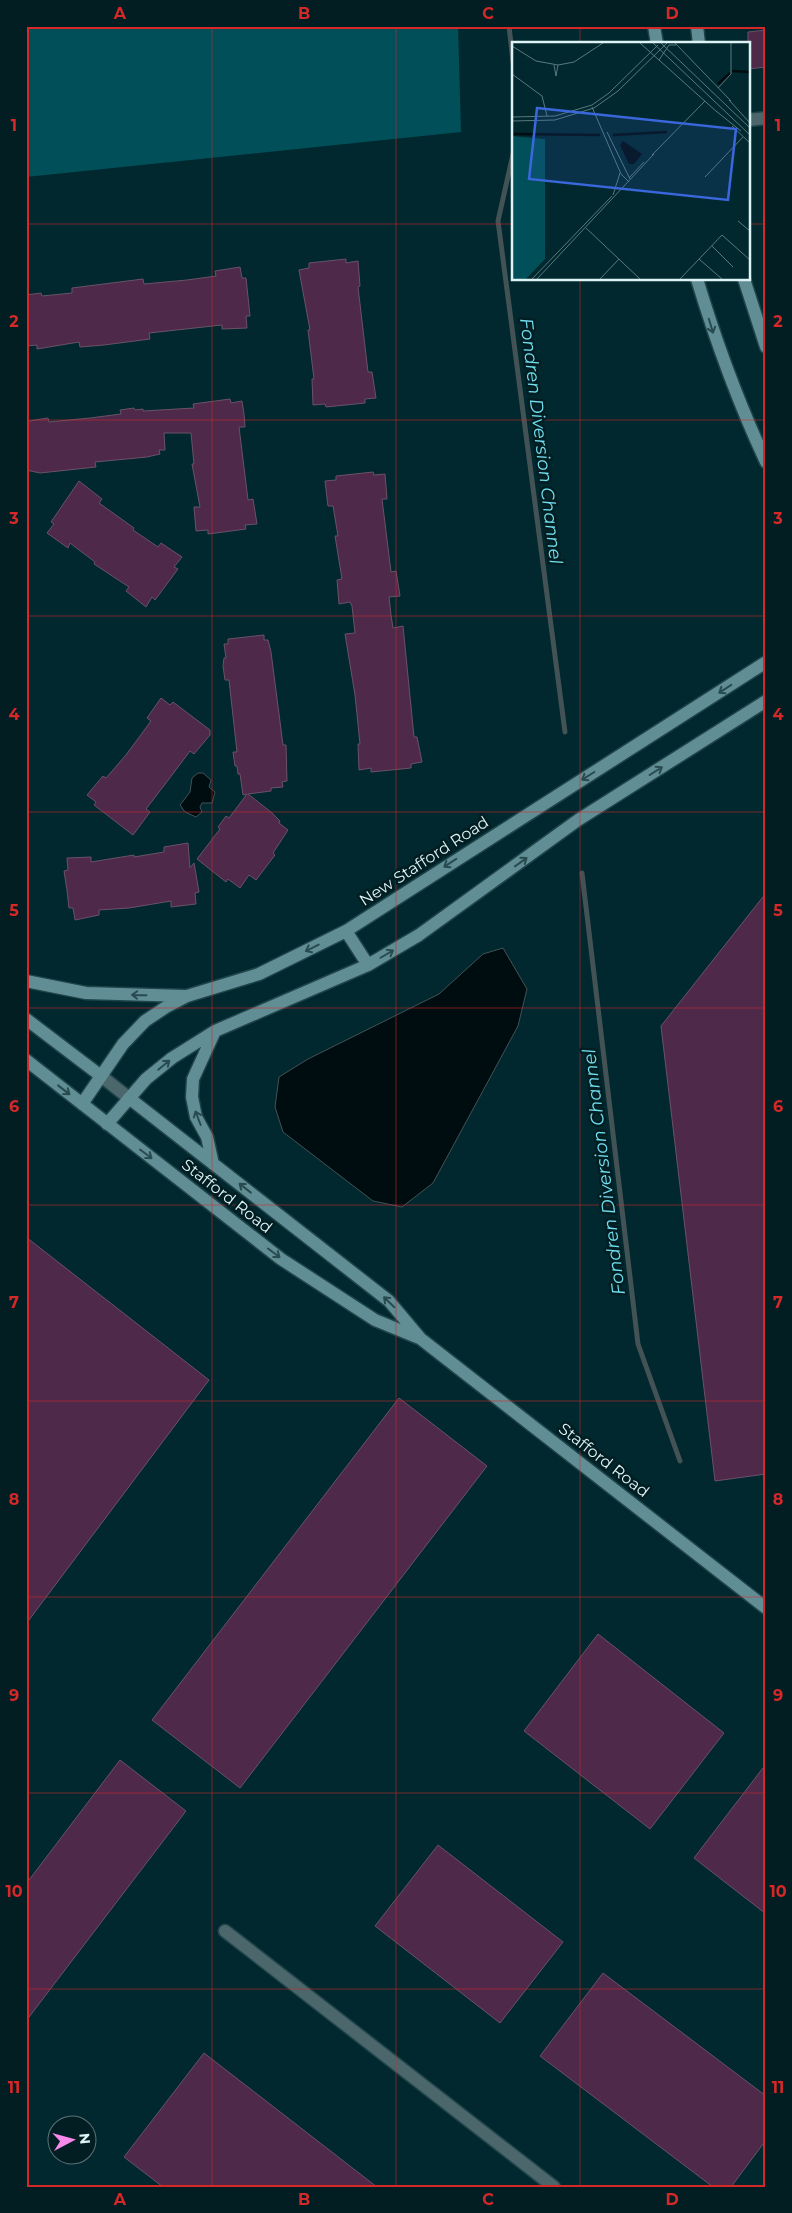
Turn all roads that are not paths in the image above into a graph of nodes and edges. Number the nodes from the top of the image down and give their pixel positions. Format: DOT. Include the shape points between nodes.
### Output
graph roads {
  1 [pos="654,26"];
  2 [pos="697,26"];
  3 [pos="656,42"];
  4 [pos="699,42"];
  5 [pos="766,118"];
  6 [pos="750,120"];
  7 [pos="697,280"];
  8 [pos="744,280"];
  9 [pos="766,347"];
  10 [pos="766,462"];
  11 [pos="766,662"];
  12 [pos="766,702"];
  13 [pos="346,931"];
  14 [pos="368,965"];
  15 [pos="26,981"];
  16 [pos="187,996"];
  17 [pos="26,1019"];
  18 [pos="215,1032"];
  19 [pos="26,1060"];
  20 [pos="101,1076"];
  21 [pos="129,1098"];
  22 [pos="82,1104"];
  23 [pos="107,1124"];
  24 [pos="213,1164"];
  25 [pos="421,1338"];
  26 [pos="766,1608"];
  27 [pos="225,1931"];
  28 [pos="554,2187"];
  1 -- 3 [label="main road"];
  2 -- 4 [label="main road"];
  5 -- 6 [label="street"];
  7 -- 10 [label="main road, one-way" via="735,393"];
  8 -- 9 [label="main road"];
  11 -- 13 [label="main road, New Stafford Road, one-way"];
  14 -- 12 [label="main road, one-way" via="419,936 578,820"];
  13 -- 14 [label="main road"];
  13 -- 16 [label="main road, New Stafford Road, one-way" via="259,974"];
  14 -- 18 [label="main road"];
  16 -- 15 [label="main road, one-way" via="86,993"];
  16 -- 20 [label="main road, New Stafford Road" via="146,1021 123,1044"];
  17 -- 20 [label="main road"];
  21 -- 18 [label="main road, one-way" via="172,1058"];
  24 -- 18 [label="main road, one-way" via="192,1097 193,1080"];
  19 -- 22 [label="main road, Stafford Road, one-way"];
  20 -- 21 [label="street"];
  20 -- 22 [label="main road, New Stafford Road"];
  21 -- 23 [label="main road"];
  21 -- 24 [label="main road, Stafford Road"];
  22 -- 23 [label="main road, Stafford Road"];
  23 -- 25 [label="main road, Stafford Road, one-way" via="281,1259 375,1320"];
  25 -- 24 [label="main road, Stafford Road, one-way" via="389,1301"];
  25 -- 26 [label="main road, Stafford Road"];
  27 -- 28 [label="street"];
}
